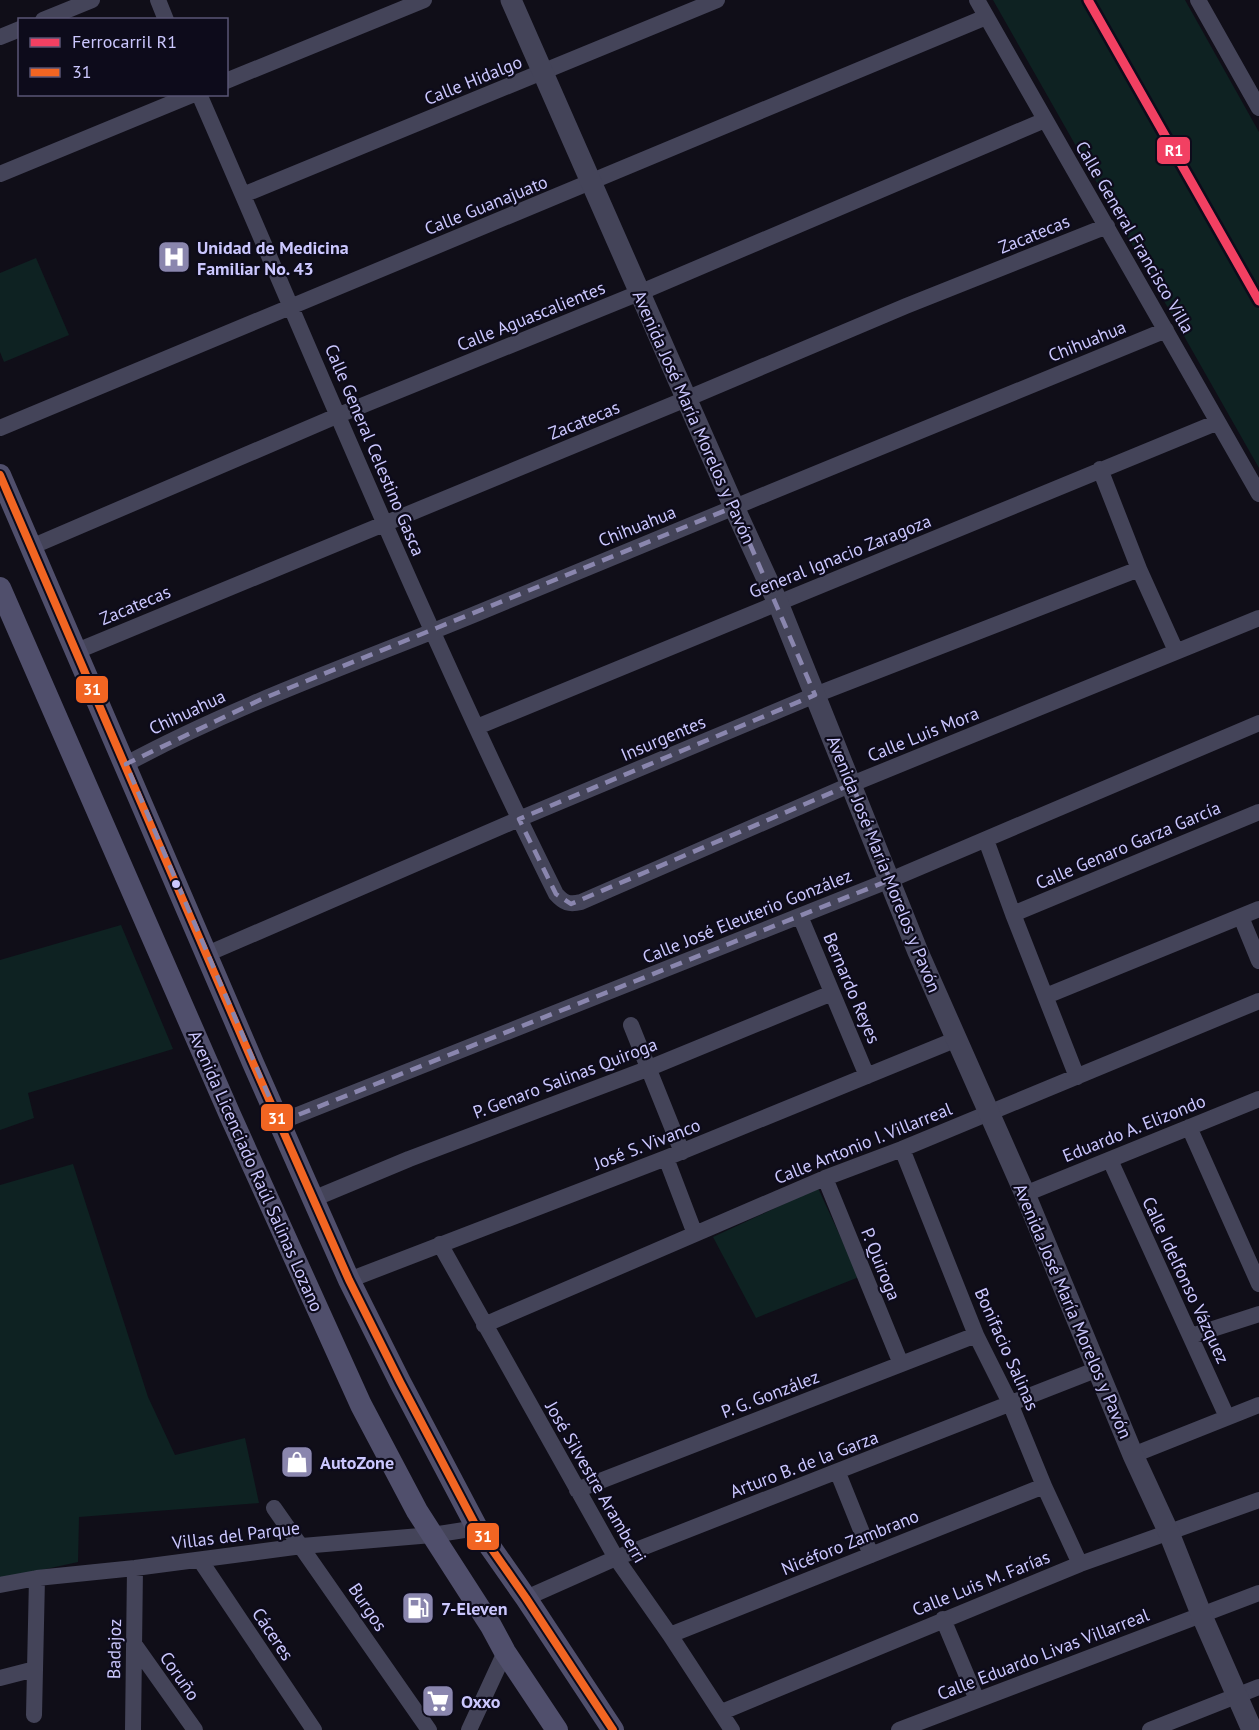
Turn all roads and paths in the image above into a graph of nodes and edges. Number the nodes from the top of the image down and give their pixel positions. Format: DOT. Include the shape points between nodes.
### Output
graph roads {
  1 [pos="92,0"];
  2 [pos="158,0"];
  3 [pos="424,0"];
  4 [pos="511,0"];
  5 [pos="717,0"];
  6 [pos="977,0"];
  7 [pos="1198,0"];
  8 [pos="986,17"];
  9 [pos="49,18"];
  10 [pos="165,18"];
  11 [pos="18,30"];
  12 [pos="0,37"];
  13 [pos="542,73"];
  14 [pos="228,80"];
  15 [pos="189,96"];
  16 [pos="200,96"];
  17 [pos="1259,108"];
  18 [pos="1046,120"];
  19 [pos="0,174"];
  20 [pos="590,183"];
  21 [pos="243,195"];
  22 [pos="1107,226"];
  23 [pos="639,293"];
  24 [pos="292,306"];
  25 [pos="1166,330"];
  26 [pos="686,399"];
  27 [pos="339,415"];
  28 [pos="1218,422"];
  29 [pos="0,428"];
  30 [pos="1100,469"];
  31 [pos="0,475"];
  32 [pos="1259,494"];
  33 [pos="734,507"];
  34 [pos="384,522"];
  35 [pos="31,547"];
  36 [pos="1139,569"];
  37 [pos="0,588"];
  38 [pos="778,603"];
  39 [pos="1259,618"];
  40 [pos="431,632"];
  41 [pos="77,651"];
  42 [pos="1176,651"];
  43 [pos="815,695"];
  44 [pos="1259,723"];
  45 [pos="477,727"];
  46 [pos="126,764"];
  47 [pos="852,784"];
  48 [pos="1259,812"];
  49 [pos="519,819"];
  50 [pos="986,840"];
  51 [pos="890,880"];
  52 [pos="571,904"];
  53 [pos="1259,909"];
  54 [pos="1013,914"];
  55 [pos="800,916"];
  56 [pos="1241,917"];
  57 [pos="207,954"];
  58 [pos="1259,962"];
  59 [pos="832,993"];
  60 [pos="1046,996"];
  61 [pos="1259,1001"];
  62 [pos="631,1025"];
  63 [pos="957,1039"];
  64 [pos="647,1069"];
  65 [pos="867,1076"];
  66 [pos="1077,1077"];
  67 [pos="1259,1099"];
  68 [pos="990,1113"];
  69 [pos="280,1122"];
  70 [pos="1189,1126"];
  71 [pos="902,1149"];
  72 [pos="674,1155"];
  73 [pos="1110,1160"];
  74 [pos="825,1178"];
  75 [pos="1025,1194"];
  76 [pos="313,1199"];
  77 [pos="695,1234"];
  78 [pos="440,1244"];
  79 [pos="349,1280"];
  80 [pos="1259,1284"];
  81 [pos="1259,1314"];
  82 [pos="484,1325"];
  83 [pos="976,1335"];
  84 [pos="1191,1336"];
  85 [pos="901,1364"];
  86 [pos="1098,1370"];
  87 [pos="1010,1404"];
  88 [pos="1259,1406"];
  89 [pos="1227,1417"];
  90 [pos="1133,1455"];
  91 [pos="838,1473"];
  92 [pos="1044,1486"];
  93 [pos="577,1490"];
  94 [pos="1259,1500"];
  95 [pos="274,1508"];
  96 [pos="477,1528"];
  97 [pos="1169,1533"];
  98 [pos="432,1535"];
  99 [pos="302,1546"];
  100 [pos="871,1555"];
  101 [pos="616,1558"];
  102 [pos="200,1560"];
  103 [pos="1080,1564"];
  104 [pos="135,1568"];
  105 [pos="37,1578"];
  106 [pos="0,1586"];
  107 [pos="1259,1593"];
  108 [pos="526,1598"];
  109 [pos="1202,1616"];
  110 [pos="943,1619"];
  111 [pos="670,1635"];
  112 [pos="134,1644"];
  113 [pos="505,1652"];
  114 [pos="35,1670"];
  115 [pos="0,1678"];
  116 [pos="1259,1688"];
  117 [pos="1237,1696"];
  118 [pos="977,1700"];
  119 [pos="722,1712"];
  120 [pos="34,1715"];
  121 [pos="133,1730"];
  122 [pos="195,1730"];
  123 [pos="314,1730"];
  124 [pos="429,1730"];
  125 [pos="469,1730"];
  126 [pos="557,1730"];
  127 [pos="613,1730"];
  128 [pos="732,1730"];
  129 [pos="898,1730"];
  130 [pos="1150,1730"];
  131 [pos="1252,1730"];
  1 -- 9 [label="street"];
  2 -- 10 [label="street"];
  3 -- 14 [label="street"];
  4 -- 13 [label="street, Avenida José María Morelos y Pavón"];
  5 -- 13 [label="street, Calle Hidalgo"];
  6 -- 8 [label="street, Calle General Francisco Villa"];
  7 -- 17 [label="street"];
  8 -- 18 [label="street, Calle General Francisco Villa"];
  8 -- 20 [label="street, Calle Guanajuato"];
  11 -- 12 [label="street"];
  13 -- 20 [label="street, Avenida José María Morelos y Pavón"];
  13 -- 21 [label="street, Calle Hidalgo"];
  15 -- 19 [label="street"];
  16 -- 21 [label="street, Calle General Celestino Gasca"];
  18 -- 22 [label="street, Calle General Francisco Villa"];
  18 -- 23 [label="street, Calle Aguascalientes"];
  20 -- 23 [label="street, Avenida José María Morelos y Pavón"];
  20 -- 24 [label="street, Calle Guanajuato"];
  21 -- 24 [label="street, Calle General Celestino Gasca"];
  22 -- 25 [label="street, Calle General Francisco Villa"];
  22 -- 26 [label="street, Zacatecas"];
  23 -- 26 [label="street, Avenida José María Morelos y Pavón"];
  23 -- 27 [label="street, Calle Aguascalientes"];
  24 -- 27 [label="street, Calle General Celestino Gasca"];
  24 -- 29 [label="street, Calle Guanajuato"];
  25 -- 28 [label="street, Calle General Francisco Villa"];
  25 -- 33 [label="street, Chihuahua"];
  26 -- 33 [label="street, Avenida José María Morelos y Pavón"];
  26 -- 34 [label="street, Zacatecas"];
  27 -- 34 [label="street, Calle General Celestino Gasca"];
  27 -- 35 [label="street, Calle Aguascalientes"];
  28 -- 30 [label="street, General Ignacio Zaragoza"];
  28 -- 32 [label="street, Calle General Francisco Villa"];
  30 -- 36 [label="street"];
  30 -- 38 [label="street, General Ignacio Zaragoza"];
  31 -- 35 [label="main road"];
  33 -- 38 [label="street, Avenida José María Morelos y Pavón"];
  33 -- 40 [label="street, Chihuahua"];
  34 -- 40 [label="street, Calle General Celestino Gasca"];
  34 -- 41 [label="street, Zacatecas"];
  35 -- 41 [label="main road"];
  36 -- 42 [label="street"];
  36 -- 43 [label="street, Insurgentes"];
  37 -- 98 [label="main road, Avenida Licenciado Raúl Salinas Lozano" via="226,1108 346,1372"];
  38 -- 43 [label="street, Avenida José María Morelos y Pavón"];
  38 -- 45 [label="street, General Ignacio Zaragoza"];
  39 -- 42 [label="street, Calle Luis Mora"];
  40 -- 45 [label="street, Calle General Celestino Gasca"];
  40 -- 46 [label="street, Chihuahua" via="262,699"];
  41 -- 46 [label="main road"];
  42 -- 47 [label="street, Calle Luis Mora"];
  43 -- 47 [label="street, Avenida José María Morelos y Pavón"];
  43 -- 49 [label="street, Insurgentes"];
  44 -- 50 [label="street, Calle José Eleuterio González"];
  45 -- 49 [label="street, Calle General Celestino Gasca"];
  46 -- 57 [label="main road"];
  47 -- 51 [label="street, Avenida José María Morelos y Pavón"];
  47 -- 52 [label="street, Calle Luis Mora"];
  48 -- 54 [label="street, Calle Genaro Garza García"];
  49 -- 52 [label="street, Calle General Celestino Gasca" via="556,894"];
  49 -- 57 [label="street, Insurgentes"];
  50 -- 51 [label="street, Calle José Eleuterio González"];
  50 -- 54 [label="street"];
  51 -- 55 [label="street, Calle José Eleuterio González"];
  51 -- 63 [label="street, Avenida José María Morelos y Pavón"];
  53 -- 56 [label="street"];
  54 -- 60 [label="street"];
  55 -- 59 [label="street, Bernardo Reyes"];
  55 -- 69 [label="street, Calle José Eleuterio González"];
  56 -- 58 [label="street"];
  56 -- 60 [label="street"];
  57 -- 69 [label="main road"];
  59 -- 64 [label="street, P. Genaro Salinas Quiroga"];
  59 -- 65 [label="street, Bernardo Reyes"];
  60 -- 66 [label="street"];
  61 -- 66 [label="street, Calle Antonio I. Villarreal"];
  62 -- 64 [label="street"];
  63 -- 65 [label="street, José S. Vivanco"];
  63 -- 68 [label="street, Avenida José María Morelos y Pavón"];
  64 -- 72 [label="street"];
  64 -- 76 [label="street, P. Genaro Salinas Quiroga"];
  65 -- 72 [label="street, José S. Vivanco"];
  66 -- 68 [label="street, Calle Antonio I. Villarreal"];
  67 -- 70 [label="street, Eduardo A. Elizondo"];
  68 -- 71 [label="street, Calle Antonio I. Villarreal"];
  68 -- 75 [label="street, Avenida José María Morelos y Pavón"];
  69 -- 76 [label="main road"];
  70 -- 73 [label="street, Eduardo A. Elizondo"];
  70 -- 80 [label="street"];
  71 -- 74 [label="street, Calle Antonio I. Villarreal"];
  71 -- 83 [label="street, Bonifacio Salinas"];
  72 -- 77 [label="street"];
  72 -- 78 [label="street, José S. Vivanco"];
  73 -- 75 [label="street, Eduardo A. Elizondo"];
  73 -- 84 [label="street, Calle Idelfonso Vázquez"];
  74 -- 77 [label="street, Calle Antonio I. Villarreal"];
  74 -- 85 [label="street, P. Quiroga"];
  75 -- 86 [label="street, Avenida José María Morelos y Pavón"];
  76 -- 79 [label="main road"];
  77 -- 82 [label="street, Calle Antonio I. Villarreal"];
  78 -- 79 [label="street, José S. Vivanco"];
  78 -- 82 [label="street, José Silvestre Aramberri"];
  79 -- 96 [label="main road"];
  81 -- 84 [label="street"];
  82 -- 93 [label="street, José Silvestre Aramberri"];
  83 -- 85 [label="street, P. G. González"];
  83 -- 87 [label="street, Bonifacio Salinas"];
  84 -- 89 [label="street, Calle Idelfonso Vázquez"];
  85 -- 93 [label="street, P. G. González"];
  86 -- 87 [label="street, Arturo B. de la Garza"];
  86 -- 90 [label="street, Avenida José María Morelos y Pavón"];
  87 -- 91 [label="street, Arturo B. de la Garza"];
  87 -- 92 [label="street, Bonifacio Salinas"];
  88 -- 89 [label="street"];
  89 -- 90 [label="street"];
  90 -- 97 [label="street, Avenida José María Morelos y Pavón"];
  91 -- 100 [label="street"];
  91 -- 101 [label="street, Arturo B. de la Garza"];
  92 -- 100 [label="street, Nicéforo Zambrano"];
  92 -- 103 [label="street, Bonifacio Salinas"];
  93 -- 101 [label="street, José Silvestre Aramberri"];
  94 -- 97 [label="street, Calle Luis M. Farías"];
  95 -- 99 [label="street, Burgos"];
  96 -- 98 [label="street, Villas del Parque"];
  96 -- 108 [label="main road"];
  97 -- 103 [label="street, Calle Luis M. Farías"];
  97 -- 109 [label="street, Avenida José María Morelos y Pavón"];
  98 -- 99 [label="street, Villas del Parque"];
  98 -- 113 [label="main road, Avenida Licenciado Raúl Salinas Lozano"];
  99 -- 102 [label="street, Villas del Parque"];
  99 -- 124 [label="street, Burgos"];
  100 -- 111 [label="street, Nicéforo Zambrano"];
  101 -- 108 [label="street, Arturo B. de la Garza"];
  101 -- 111 [label="street, José Silvestre Aramberri"];
  102 -- 104 [label="street, Villas del Parque"];
  102 -- 123 [label="street, Cáceres"];
  103 -- 110 [label="street, Calle Luis M. Farías"];
  104 -- 105 [label="street, Villas del Parque"];
  104 -- 112 [label="street, Badajoz"];
  105 -- 106 [label="street, Villas del Parque"];
  105 -- 114 [label="street"];
  107 -- 109 [label="street, Calle Eduardo Livas Villarreal"];
  108 -- 127 [label="main road"];
  109 -- 117 [label="street, Avenida José María Morelos y Pavón"];
  109 -- 118 [label="street, Calle Eduardo Livas Villarreal"];
  110 -- 118 [label="street"];
  110 -- 119 [label="street, Calle Luis M. Farías"];
  111 -- 119 [label="street, José Silvestre Aramberri"];
  112 -- 121 [label="street, Badajoz"];
  112 -- 122 [label="street, Coruño"];
  113 -- 125 [label="street"];
  113 -- 126 [label="main road, Avenida Licenciado Raúl Salinas Lozano"];
  114 -- 115 [label="street"];
  114 -- 120 [label="street"];
  116 -- 117 [label="street"];
  117 -- 130 [label="street"];
  117 -- 131 [label="street, Avenida José María Morelos y Pavón"];
  118 -- 129 [label="street, Calle Eduardo Livas Villarreal"];
  119 -- 128 [label="street, José Silvestre Aramberri"];
}
